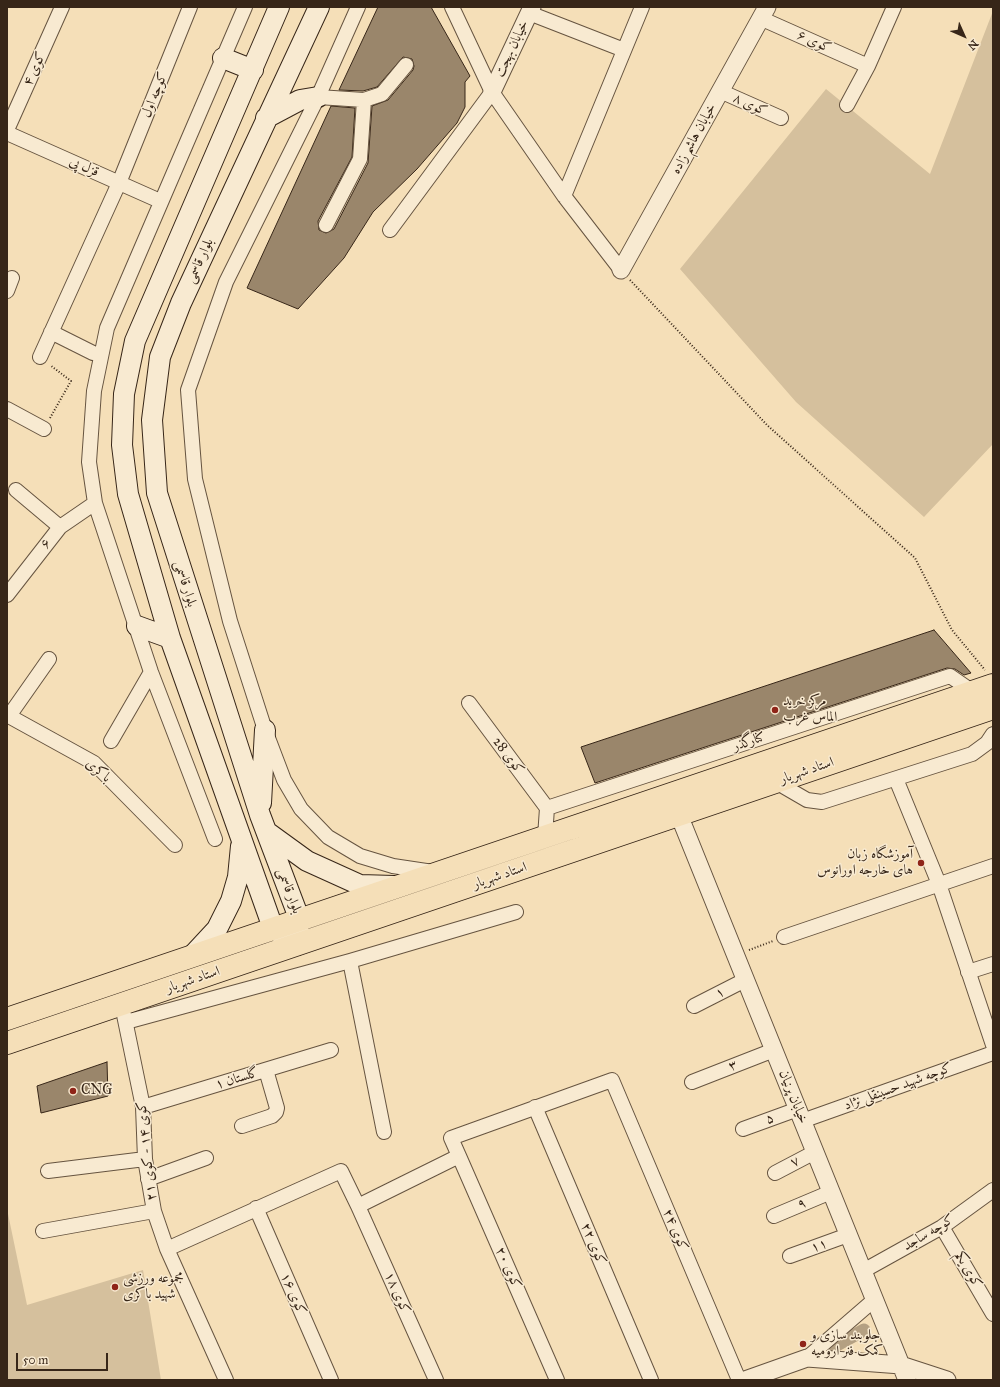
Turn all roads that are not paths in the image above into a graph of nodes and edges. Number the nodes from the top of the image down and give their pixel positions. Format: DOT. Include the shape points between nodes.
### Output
graph roads {
  1 [pos="62,7"];
  2 [pos="190,7"];
  3 [pos="245,7"];
  4 [pos="279,7"];
  5 [pos="319,7"];
  6 [pos="358,7"];
  7 [pos="452,7"];
  8 [pos="642,7"];
  9 [pos="894,7"];
  10 [pos="530,10"];
  11 [pos="764,12"];
  12 [pos="624,50"];
  13 [pos="223,58"];
  14 [pos="406,65"];
  15 [pos="868,66"];
  16 [pos="253,70"];
  17 [pos="720,91"];
  18 [pos="492,92"];
  19 [pos="318,97"];
  20 [pos="364,100"];
  21 [pos="847,105"];
  22 [pos="266,118"];
  23 [pos="780,118"];
  24 [pos="7,130"];
  25 [pos="7,133"];
  26 [pos="119,183"];
  27 [pos="564,196"];
  28 [pos="160,201"];
  29 [pos="326,225"];
  30 [pos="390,230"];
  31 [pos="621,270"];
  32 [pos="51,332"];
  33 [pos="93,353"];
  34 [pos="40,357"];
  35 [pos="7,409"];
  36 [pos="44,429"];
  37 [pos="16,490"];
  38 [pos="95,503"];
  39 [pos="60,527"];
  40 [pos="8,593"];
  41 [pos="137,626"];
  42 [pos="170,638"];
  43 [pos="49,659"];
  44 [pos="151,672"];
  45 [pos="985,683"];
  46 [pos="948,700"];
  47 [pos="469,703"];
  48 [pos="993,708"];
  49 [pos="8,716"];
  50 [pos="955,721"];
  51 [pos="265,730"];
  52 [pos="993,734"];
  53 [pos="111,741"];
  54 [pos="896,779"];
  55 [pos="776,782"];
  56 [pos="547,808"];
  57 [pos="679,815"];
  58 [pos="264,824"];
  59 [pos="544,837"];
  60 [pos="215,839"];
  61 [pos="241,840"];
  62 [pos="175,845"];
  63 [pos="993,866"];
  64 [pos="437,873"];
  65 [pos="939,884"];
  66 [pos="398,886"];
  67 [pos="516,912"];
  68 [pos="299,918"];
  69 [pos="273,928"];
  70 [pos="784,937"];
  71 [pos="296,945"];
  72 [pos="191,957"];
  73 [pos="350,961"];
  74 [pos="993,964"];
  75 [pos="968,972"];
  76 [pos="745,980"];
  77 [pos="694,1006"];
  78 [pos="124,1013"];
  79 [pos="7,1019"];
  80 [pos="7,1043"];
  81 [pos="993,1045"];
  82 [pos="332,1050"];
  83 [pos="774,1050"];
  84 [pos="993,1053"];
  85 [pos="266,1070"];
  86 [pos="692,1082"];
  87 [pos="143,1107"];
  88 [pos="535,1107"];
  89 [pos="800,1115"];
  90 [pos="242,1126"];
  91 [pos="742,1129"];
  92 [pos="384,1132"];
  93 [pos="815,1152"];
  94 [pos="459,1156"];
  95 [pos="206,1158"];
  96 [pos="145,1159"];
  97 [pos="48,1170"];
  98 [pos="775,1173"];
  99 [pos="148,1179"];
  100 [pos="993,1190"];
  101 [pos="831,1192"];
  102 [pos="358,1206"];
  103 [pos="256,1208"];
  104 [pos="154,1211"];
  105 [pos="774,1216"];
  106 [pos="942,1227"];
  107 [pos="43,1231"];
  108 [pos="848,1235"];
  109 [pos="167,1249"];
  110 [pos="790,1256"];
  111 [pos="863,1271"];
  112 [pos="874,1300"];
  113 [pos="993,1314"];
  114 [pos="807,1358"];
  115 [pos="904,1372"];
  116 [pos="226,1380"];
  117 [pos="331,1380"];
  118 [pos="436,1380"];
  119 [pos="557,1380"];
  120 [pos="651,1380"];
  121 [pos="739,1380"];
  122 [pos="745,1380"];
  123 [pos="947,1380"];
  1 -- 24 [label="street, کوی ۴"];
  2 -- 26 [label="street, کوچه اول"];
  3 -- 13 [label="street"];
  4 -- 16 [label="main road, بلوار قاسمی"];
  5 -- 22 [label="main road, بلوار قاسمی"];
  6 -- 19 [label="street"];
  7 -- 18 [label="street"];
  8 -- 12 [label="street"];
  9 -- 15 [label="street"];
  10 -- 12 [label="street"];
  10 -- 18 [label="street, خیابان بهجت"];
  11 -- 15 [label="street, کوی ۶"];
  11 -- 17 [label="street, خیابان هاشم زاده"];
  12 -- 27 [label="street"];
  13 -- 16 [label="main road"];
  13 -- 28 [label="street"];
  14 -- 20 [label="street" via="382,94"];
  15 -- 21 [label="street"];
  16 -- 42 [label="main road, بلوار قاسمی" via="135,341 124,394 122,445 128,494"];
  17 -- 23 [label="street, کوی ۸"];
  17 -- 31 [label="street, خیابان هاشم زاده"];
  18 -- 27 [label="street"];
  18 -- 30 [label="street"];
  19 -- 20 [label="street"];
  19 -- 22 [label="main road" via="300,100"];
  19 -- 51 [label="street" via="226,282 188,390 195,479 230,621"];
  20 -- 29 [label="street" via="360,158"];
  22 -- 58 [label="main road, بلوار قاسمی" via="181,304 160,357 152,420 157,493"];
  25 -- 26 [label="street, قزل پی"];
  26 -- 28 [label="street, قزل پی"];
  26 -- 32 [label="street, کوچه اول"];
  27 -- 31 [label="street"];
  28 -- 38 [label="street" via="107,328 94,391 89,462"];
  32 -- 33 [label="street"];
  32 -- 34 [label="street, کوچه اول"];
  35 -- 36 [label="street"];
  37 -- 39 [label="street"];
  38 -- 39 [label="street, ۶"];
  38 -- 41 [label="street"];
  39 -- 40 [label="street, ۶"];
  41 -- 42 [label="main road"];
  41 -- 44 [label="street"];
  42 -- 61 [label="main road, بلوار قاسمی"];
  43 -- 49 [label="street"];
  44 -- 53 [label="street"];
  44 -- 60 [label="street"];
  45 -- 46 [label="main road, استاد شهریار"];
  45 -- 56 [label="street, کنارگذر" via="950,676"];
  46 -- 50 [label="main road"];
  46 -- 59 [label="main road, استاد شهریار"];
  47 -- 56 [label="street, کوی 28"];
  48 -- 50 [label="main road, استاد شهریار"];
  49 -- 62 [label="street, باکری" via="94,764"];
  50 -- 55 [label="main road, استاد شهریار"];
  51 -- 58 [label="main road"];
  51 -- 64 [label="street" via="284,780 301,809 328,837 360,856 393,866"];
  52 -- 54 [label="street" via="987,743 972,754"];
  54 -- 55 [label="street" via="822,802 807,800"];
  54 -- 65 [label="street"];
  55 -- 57 [label="main road, استاد شهریار"];
  56 -- 59 [label="street"];
  57 -- 71 [label="main road, استاد شهریار"];
  57 -- 76 [label="street, خیابان پرنیان"];
  58 -- 66 [label="main road" via="307,861 360,885"];
  58 -- 68 [label="main road, بلوار قاسمی"];
  59 -- 64 [label="main road, استاد شهریار"];
  61 -- 69 [label="main road, بلوار قاسمی"];
  61 -- 72 [label="main road" via="238,876 230,901 217,930"];
  63 -- 65 [label="street"];
  64 -- 66 [label="main road, استاد شهریار"];
  65 -- 70 [label="street"];
  65 -- 75 [label="street"];
  66 -- 68 [label="main road, استاد شهریار"];
  67 -- 73 [label="street"];
  68 -- 69 [label="main road, استاد شهریار"];
  68 -- 71 [label="main road, بلوار قاسمی"];
  69 -- 71 [label="main road, بلوار قاسمی"];
  69 -- 72 [label="main road, استاد شهریار"];
  71 -- 78 [label="main road, استاد شهریار"];
  72 -- 79 [label="main road, استاد شهریار"];
  73 -- 78 [label="street"];
  73 -- 92 [label="street"];
  74 -- 75 [label="street"];
  75 -- 81 [label="street"];
  76 -- 77 [label="street, ۱"];
  76 -- 83 [label="street, خیابان پرنیان"];
  78 -- 80 [label="main road, استاد شهریار"];
  78 -- 87 [label="street, کوی ۱۴ - کوی ۲۱"];
  82 -- 85 [label="street, ۱ گلستان"];
  83 -- 86 [label="street, ۳"];
  83 -- 89 [label="street, خیابان پرنیان"];
  84 -- 89 [label="street, کوچه شهید حسینقلی نژاد"];
  85 -- 87 [label="street, ۱ گلستان"];
  85 -- 90 [label="street" via="276,1112 272,1116"];
  87 -- 96 [label="street, کوی ۱۴ - کوی ۲۱"];
  88 -- 94 [label="street, کوی ۲۰" via="451,1138"];
  88 -- 120 [label="street, کوی ۲۲"];
  88 -- 121 [label="street, کوی ۲۴" via="612,1080"];
  89 -- 91 [label="street, ۵"];
  89 -- 93 [label="street, خیابان پرنیان"];
  93 -- 98 [label="street, ۷"];
  93 -- 101 [label="street, خیابان پرنیان"];
  94 -- 102 [label="street"];
  94 -- 119 [label="street, کوی ۲۰"];
  95 -- 99 [label="street"];
  96 -- 97 [label="street"];
  96 -- 99 [label="street, کوی ۱۴ - کوی ۲۱"];
  99 -- 104 [label="street, کوی ۱۴ - کوی ۲۱"];
  100 -- 106 [label="street, کوچه ساجد"];
  101 -- 105 [label="street, ۹"];
  101 -- 108 [label="street, خیابان پرنیان"];
  102 -- 103 [label="street, کوی ۱۸" via="341,1171"];
  102 -- 118 [label="street, کوی ۱۸"];
  103 -- 109 [label="street"];
  103 -- 117 [label="street, کوی ۱۶"];
  104 -- 107 [label="street"];
  104 -- 109 [label="street, کوی ۱۴ - کوی ۲۱"];
  106 -- 111 [label="street, کوچه ساجد"];
  106 -- 113 [label="street, کوی یکم"];
  108 -- 110 [label="street, ۱۱"];
  108 -- 111 [label="street, خیابان پرنیان"];
  109 -- 116 [label="street, کوی ۱۴ - کوی ۲۱"];
  111 -- 112 [label="street, خیابان پرنیان"];
  112 -- 114 [label="street"];
  112 -- 115 [label="street, خیابان پرنیان"];
  114 -- 115 [label="street"];
  114 -- 122 [label="street"];
  115 -- 123 [label="street"];
}
